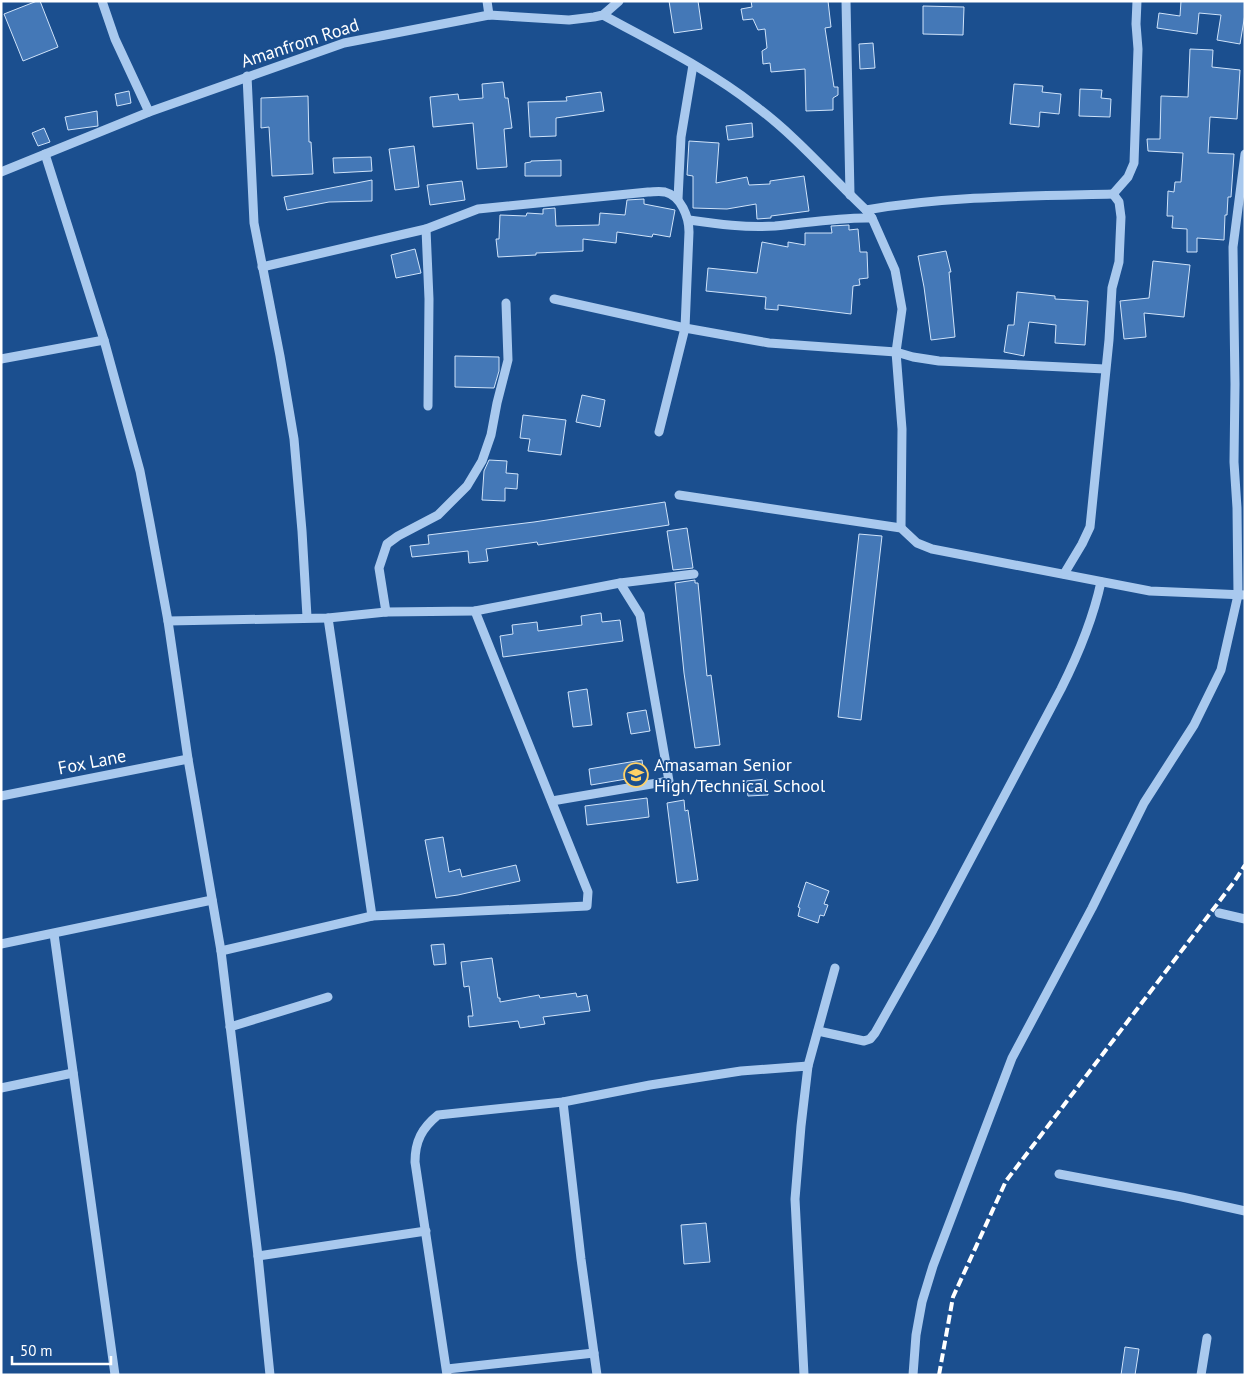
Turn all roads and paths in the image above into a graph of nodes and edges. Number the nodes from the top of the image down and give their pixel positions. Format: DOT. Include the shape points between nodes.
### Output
graph roads {
  1 [pos="102,1"];
  2 [pos="487,1"];
  3 [pos="619,1"];
  4 [pos="846,1"];
  5 [pos="1137,1"];
  6 [pos="489,15"];
  7 [pos="603,15"];
  8 [pos="693,65"];
  9 [pos="247,76"];
  10 [pos="149,112"];
  11 [pos="45,154"];
  12 [pos="1245,154"];
  13 [pos="1,172"];
  14 [pos="850,194"];
  15 [pos="1113,194"];
  16 [pos="678,199"];
  17 [pos="866,210"];
  18 [pos="872,218"];
  19 [pos="689,220"];
  20 [pos="426,229"];
  21 [pos="262,267"];
  22 [pos="554,300"];
  23 [pos="506,303"];
  24 [pos="686,328"];
  25 [pos="104,340"];
  26 [pos="896,352"];
  27 [pos="1,359"];
  28 [pos="1105,369"];
  29 [pos="428,406"];
  30 [pos="659,432"];
  31 [pos="679,495"];
  32 [pos="901,528"];
  33 [pos="694,574"];
  34 [pos="1064,574"];
  35 [pos="1101,582"];
  36 [pos="620,583"];
  37 [pos="1242,595"];
  38 [pos="475,611"];
  39 [pos="386,612"];
  40 [pos="308,617"];
  41 [pos="328,618"];
  42 [pos="168,621"];
  43 [pos="188,759"];
  44 [pos="1,796"];
  45 [pos="552,802"];
  46 [pos="212,900"];
  47 [pos="1219,913"];
  48 [pos="372,916"];
  49 [pos="1245,919"];
  50 [pos="54,934"];
  51 [pos="1,944"];
  52 [pos="221,951"];
  53 [pos="835,968"];
  54 [pos="328,997"];
  55 [pos="230,1027"];
  56 [pos="818,1032"];
  57 [pos="808,1066"];
  58 [pos="73,1073"];
  59 [pos="1,1088"];
  60 [pos="563,1102"];
  61 [pos="1059,1174"];
  62 [pos="1245,1211"];
  63 [pos="426,1232"];
  64 [pos="258,1256"];
  65 [pos="1207,1338"];
  66 [pos="594,1353"];
  67 [pos="447,1372"];
  68 [pos="114,1375"];
  69 [pos="270,1375"];
  70 [pos="597,1375"];
  71 [pos="804,1375"];
  72 [pos="913,1375"];
  73 [pos="1201,1375"];
  1 -- 10 [label="street" via="115,39"];
  2 -- 6 [label="street"];
  3 -- 7 [label="street"];
  4 -- 14 [label="street"];
  5 -- 15 [label="street" via="1134,163 1128,177"];
  6 -- 7 [label="street, Amanfrom Road" via="569,20"];
  6 -- 9 [label="street, Amanfrom Road" via="344,42"];
  7 -- 8 [label="street"];
  8 -- 14 [label="street" via="755,105"];
  8 -- 16 [label="street" via="681,137"];
  9 -- 10 [label="street, Amanfrom Road"];
  9 -- 21 [label="street" via="254,223"];
  10 -- 11 [label="street, Amanfrom Road"];
  11 -- 13 [label="street, Amanfrom Road"];
  11 -- 25 [label="street"];
  12 -- 37 [label="street" via="1233,247 1234,462"];
  14 -- 17 [label="street"];
  15 -- 17 [label="street" via="1001,196"];
  15 -- 28 [label="street" via="1119,202 1121,217 1119,262 1112,288"];
  16 -- 19 [label="street"];
  16 -- 20 [label="street" via="666,192 648,192 478,209"];
  17 -- 18 [label="street"];
  18 -- 19 [label="street" via="766,226"];
  18 -- 26 [label="street" via="894,270 902,310"];
  19 -- 24 [label="street"];
  20 -- 21 [label="street"];
  20 -- 29 [label="street"];
  21 -- 40 [label="street" via="294,439"];
  22 -- 24 [label="street"];
  23 -- 39 [label="street" via="508,360 482,461 467,486 438,515 387,544 379,568"];
  24 -- 26 [label="street" via="768,343"];
  24 -- 30 [label="street"];
  25 -- 27 [label="street"];
  25 -- 42 [label="street" via="140,471"];
  26 -- 28 [label="street" via="939,361"];
  26 -- 32 [label="street" via="902,429"];
  28 -- 34 [label="street" via="1090,526"];
  31 -- 32 [label="street"];
  32 -- 34 [label="street" via="917,542 932,549"];
  33 -- 36 [label="street"];
  34 -- 35 [label="street"];
  35 -- 37 [label="street" via="1150,591"];
  35 -- 56 [label="street" via="1096,604 1061,689 875,1033 864,1041"];
  36 -- 38 [label="street"];
  36 -- 45 [label="street" via="640,615 669,781"];
  37 -- 72 [label="street" via="1221,670 1202,709 1144,804 1012,1058 933,1266 922,1302"];
  38 -- 39 [label="street"];
  38 -- 45 [label="street"];
  39 -- 41 [label="street"];
  40 -- 41 [label="street"];
  40 -- 42 [label="street"];
  41 -- 48 [label="street"];
  42 -- 43 [label="street"];
  43 -- 44 [label="street, Fox Lane"];
  43 -- 46 [label="street"];
  45 -- 48 [label="street" via="588,892 587,906"];
  46 -- 50 [label="street"];
  46 -- 52 [label="street"];
  47 -- 49 [label="street"];
  48 -- 52 [label="street"];
  50 -- 51 [label="street"];
  50 -- 58 [label="street"];
  52 -- 55 [label="street"];
  53 -- 56 [label="street"];
  54 -- 55 [label="street"];
  55 -- 64 [label="street"];
  56 -- 57 [label="street"];
  57 -- 60 [label="street" via="741,1071"];
  57 -- 71 [label="street" via="795,1199"];
  58 -- 59 [label="street"];
  58 -- 68 [label="street"];
  60 -- 63 [label="street" via="438,1116 430,1122 422,1130 415,1151"];
  60 -- 66 [label="street"];
  61 -- 62 [label="street"];
  63 -- 64 [label="street"];
  63 -- 67 [label="street"];
  64 -- 69 [label="street"];
  65 -- 73 [label="street"];
  66 -- 67 [label="street"];
  66 -- 70 [label="street"];
}
